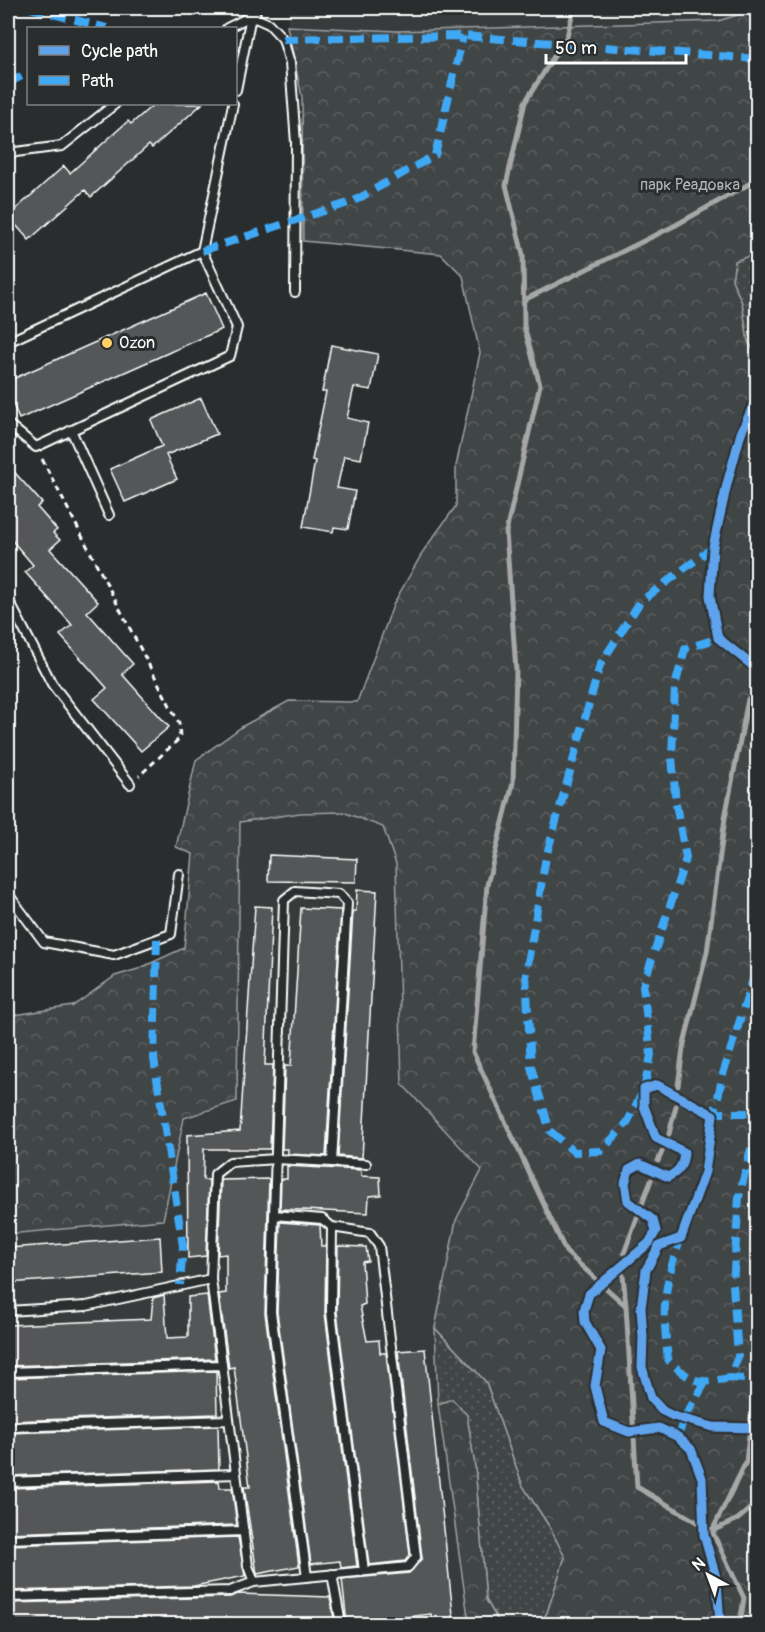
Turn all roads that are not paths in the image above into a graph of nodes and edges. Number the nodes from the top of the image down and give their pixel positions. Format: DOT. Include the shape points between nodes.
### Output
graph roads {
  1 [pos="252,12"];
  2 [pos="229,27"];
  3 [pos="237,85"];
  4 [pos="114,105"];
  5 [pos="233,105"];
  6 [pos="8,153"];
  7 [pos="202,251"];
  8 [pos="295,292"];
  9 [pos="8,342"];
  10 [pos="8,424"];
  11 [pos="71,430"];
  12 [pos="109,515"];
  13 [pos="8,599"];
  14 [pos="130,784"];
  15 [pos="179,873"];
  16 [pos="8,894"];
  17 [pos="276,1159"];
  18 [pos="332,1161"];
  19 [pos="366,1164"];
  20 [pos="274,1215"];
  21 [pos="332,1227"];
  22 [pos="211,1279"];
  23 [pos="8,1311"];
  24 [pos="222,1365"];
  25 [pos="8,1372"];
  26 [pos="229,1420"];
  27 [pos="8,1427"];
  28 [pos="236,1474"];
  29 [pos="8,1482"];
  30 [pos="244,1531"];
  31 [pos="8,1539"];
  32 [pos="364,1571"];
  33 [pos="332,1574"];
  34 [pos="307,1577"];
  35 [pos="254,1582"];
  36 [pos="8,1597"];
  37 [pos="341,1624"];
  1 -- 2 [label="lane"];
  1 -- 3 [label="lane"];
  1 -- 8 [label="lane" via="283,39 290,63 296,143"];
  4 -- 6 [label="lane" via="62,146"];
  5 -- 7 [label="lane"];
  7 -- 9 [label="lane"];
  7 -- 11 [label="lane" via="237,327 230,356"];
  10 -- 11 [label="lane" via="36,447"];
  11 -- 12 [label="lane"];
  13 -- 14 [label="lane" via="52,684"];
  15 -- 16 [label="lane" via="171,934 114,955 44,942"];
  17 -- 18 [label="lane"];
  17 -- 18 [label="lane" via="284,900 295,891 339,894 347,903"];
  17 -- 20 [label="lane"];
  17 -- 22 [label="lane" via="230,1162 215,1174"];
  18 -- 19 [label="lane"];
  20 -- 21 [label="lane" via="322,1219"];
  20 -- 34 [label="lane" via="271,1312"];
  21 -- 32 [label="lane" via="331,1312"];
  21 -- 32 [label="lane" via="370,1233 379,1246 416,1557 408,1567"];
  22 -- 23 [label="lane" via="86,1306"];
  22 -- 24 [label="lane"];
  24 -- 25 [label="lane"];
  24 -- 26 [label="lane"];
  26 -- 27 [label="lane"];
  26 -- 28 [label="lane"];
  28 -- 29 [label="lane"];
  28 -- 30 [label="lane"];
  30 -- 31 [label="lane"];
  30 -- 35 [label="lane"];
  32 -- 33 [label="lane"];
  33 -- 34 [label="lane"];
  33 -- 37 [label="lane"];
  34 -- 35 [label="lane"];
  35 -- 36 [label="lane" via="230,1591"];
}
